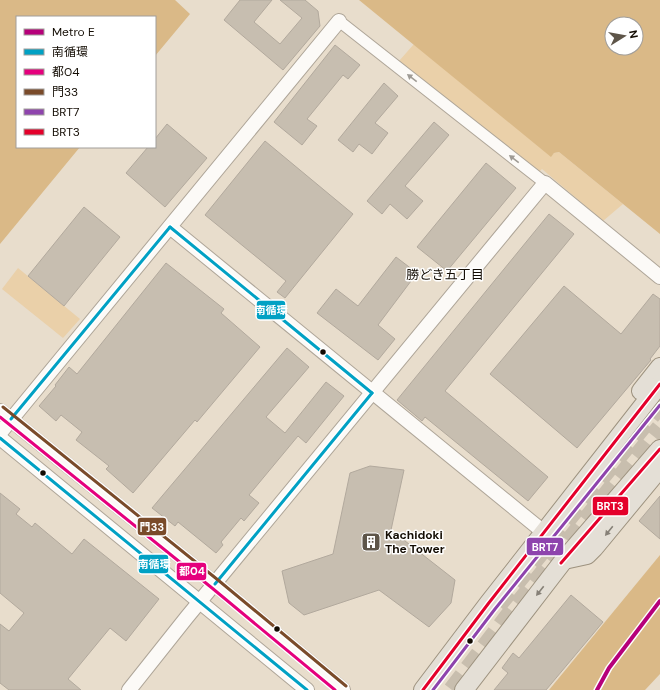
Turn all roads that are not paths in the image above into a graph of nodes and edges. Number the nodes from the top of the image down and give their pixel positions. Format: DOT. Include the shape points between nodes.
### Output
graph roads {
  1 [pos="339,21"];
  2 [pos="545,183"];
  3 [pos="170,226"];
  4 [pos="660,277"];
  5 [pos="660,367"];
  6 [pos="660,384"];
  7 [pos="372,393"];
  8 [pos="6,415"];
  9 [pos="0,433"];
  10 [pos="0,438"];
  11 [pos="660,448"];
  12 [pos="660,468"];
  13 [pos="540,529"];
  14 [pos="564,560"];
  15 [pos="215,584"];
  16 [pos="199,603"];
  17 [pos="488,604"];
  18 [pos="129,690"];
  19 [pos="307,690"];
  20 [pos="342,690"];
  21 [pos="423,690"];
  22 [pos="464,690"];
  2 -- 1 [label="street, one-way"];
  1 -- 3 [label="street"];
  2 -- 4 [label="street"];
  2 -- 7 [label="street"];
  3 -- 7 [label="street"];
  3 -- 8 [label="street"];
  5 -- 13 [label="main road" via="620,416"];
  6 -- 17 [label="main road"];
  7 -- 13 [label="street"];
  7 -- 15 [label="street"];
  8 -- 9 [label="street"];
  8 -- 15 [label="street"];
  10 -- 16 [label="street"];
  11 -- 14 [label="main road"];
  12 -- 14 [label="main road, one-way" via="587,555"];
  13 -- 17 [label="main road" via="509,568"];
  14 -- 22 [label="main road, one-way"];
  15 -- 16 [label="street"];
  15 -- 20 [label="street"];
  16 -- 18 [label="street"];
  16 -- 19 [label="street"];
  17 -- 21 [label="main road"];
}
